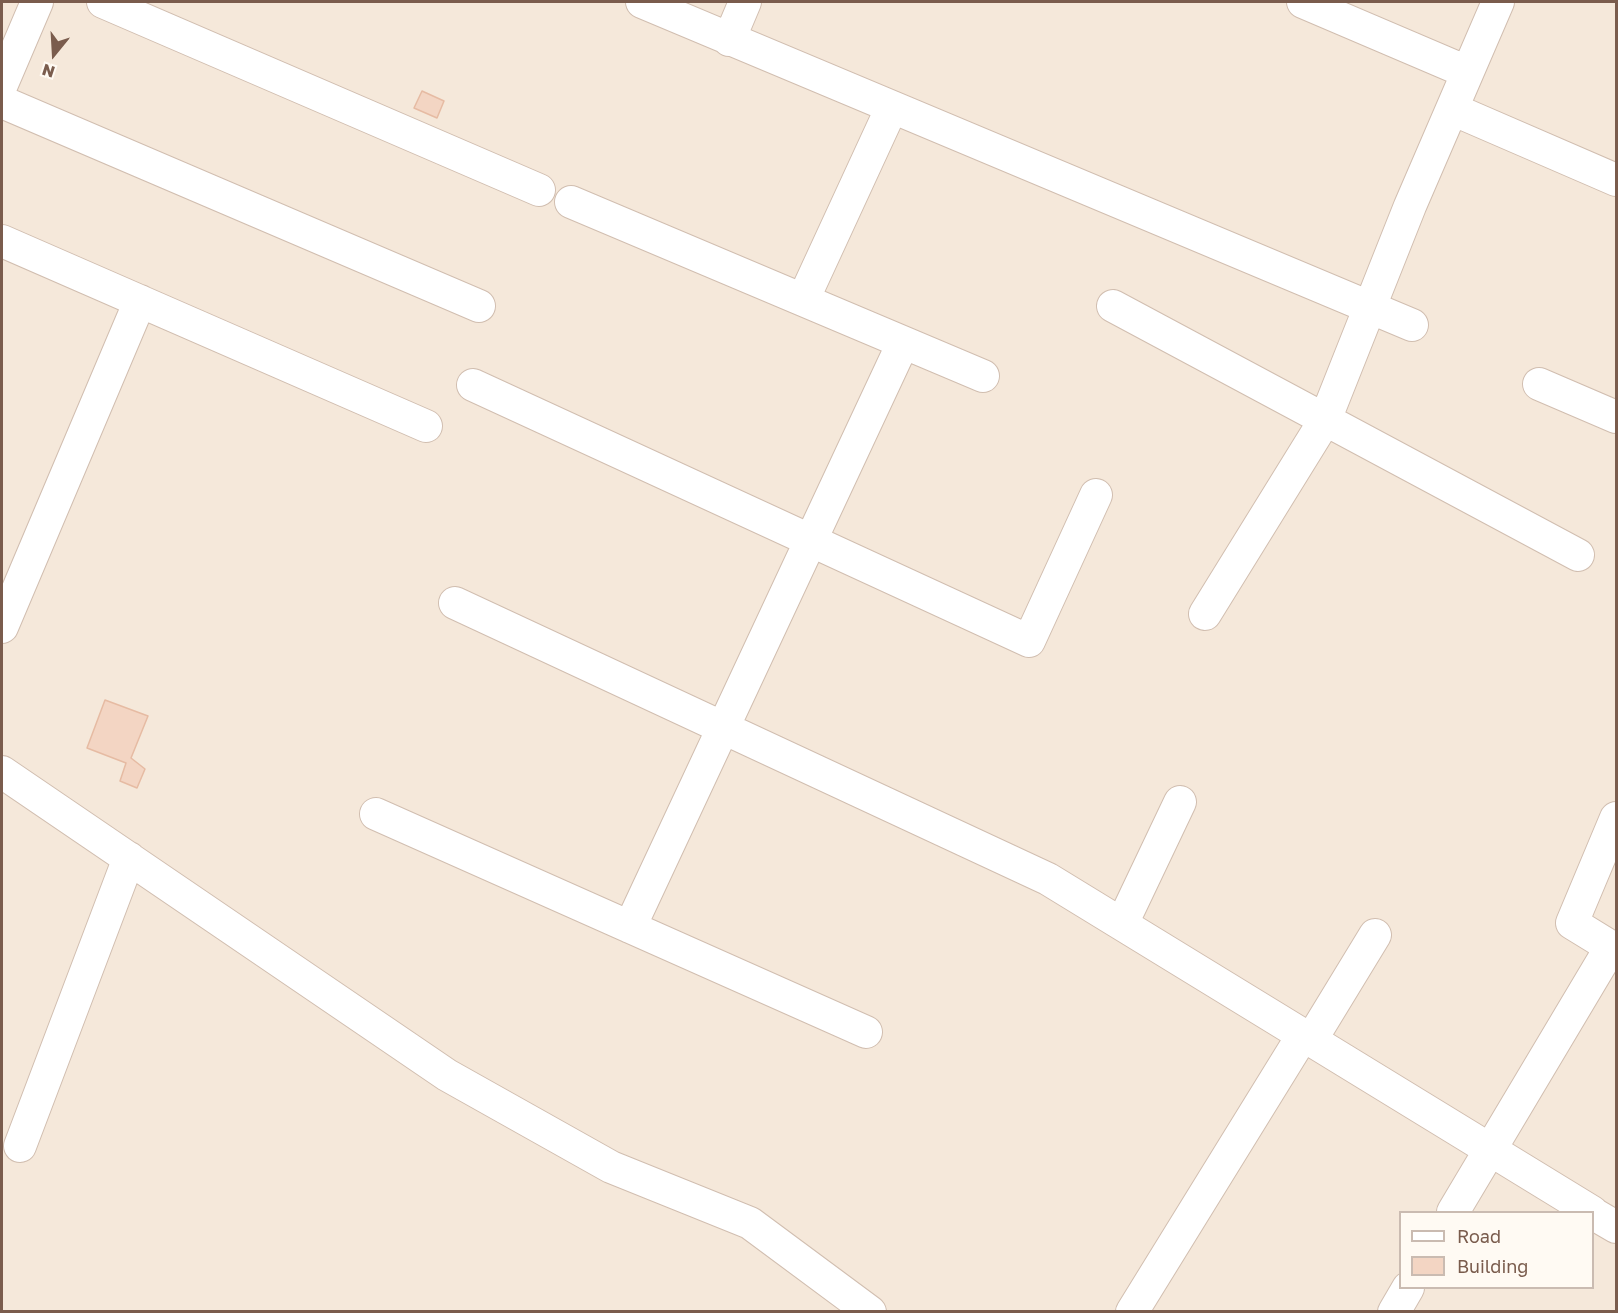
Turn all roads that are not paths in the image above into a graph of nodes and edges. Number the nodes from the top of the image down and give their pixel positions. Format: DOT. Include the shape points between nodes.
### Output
graph roads {
  1 [pos="37,2"];
  2 [pos="103,2"];
  3 [pos="642,2"];
  4 [pos="745,2"];
  5 [pos="1303,2"];
  6 [pos="1498,2"];
  7 [pos="729,40"];
  8 [pos="1467,72"];
  9 [pos="2,84"];
  10 [pos="2,102"];
  11 [pos="892,106"];
  12 [pos="1452,109"];
  13 [pos="1617,180"];
  14 [pos="539,190"];
  15 [pos="571,202"];
  16 [pos="2,241"];
  17 [pos="803,300"];
  18 [pos="140,301"];
  19 [pos="479,306"];
  20 [pos="1113,306"];
  21 [pos="1370,308"];
  22 [pos="1412,325"];
  23 [pos="903,343"];
  24 [pos="982,376"];
  25 [pos="1539,384"];
  26 [pos="473,385"];
  27 [pos="1617,417"];
  28 [pos="1325,420"];
  29 [pos="426,426"];
  30 [pos="1096,495"];
  31 [pos="810,541"];
  32 [pos="1578,555"];
  33 [pos="455,603"];
  34 [pos="1205,614"];
  35 [pos="2,627"];
  36 [pos="723,728"];
  37 [pos="2,772"];
  38 [pos="1180,802"];
  39 [pos="376,814"];
  40 [pos="1617,818"];
  41 [pos="129,858"];
  42 [pos="1122,924"];
  43 [pos="630,927"];
  44 [pos="1375,935"];
  45 [pos="1614,949"];
  46 [pos="866,1032"];
  47 [pos="1307,1037"];
  48 [pos="20,1146"];
  49 [pos="1490,1150"];
  50 [pos="1454,1211"];
  51 [pos="1589,1211"];
  52 [pos="1594,1214"];
  53 [pos="1617,1227"];
  54 [pos="1407,1289"];
  55 [pos="870,1311"];
  56 [pos="1132,1311"];
  57 [pos="1394,1311"];
  1 -- 9 [label="street"];
  2 -- 14 [label="street"];
  3 -- 7 [label="street"];
  4 -- 7 [label="street"];
  5 -- 8 [label="street"];
  6 -- 8 [label="street"];
  7 -- 11 [label="street"];
  8 -- 12 [label="street"];
  10 -- 19 [label="street"];
  11 -- 17 [label="street"];
  11 -- 21 [label="street"];
  12 -- 13 [label="street"];
  12 -- 21 [label="street"];
  15 -- 17 [label="street"];
  16 -- 18 [label="street"];
  17 -- 23 [label="street"];
  18 -- 29 [label="street"];
  18 -- 35 [label="street"];
  20 -- 28 [label="street"];
  21 -- 22 [label="street"];
  21 -- 28 [label="street"];
  23 -- 24 [label="street"];
  23 -- 31 [label="street"];
  25 -- 27 [label="street"];
  26 -- 31 [label="street"];
  28 -- 32 [label="street"];
  28 -- 34 [label="street"];
  30 -- 31 [label="street" via="1029,641"];
  31 -- 36 [label="street"];
  33 -- 36 [label="street"];
  36 -- 42 [label="street" via="1048,879"];
  36 -- 43 [label="street"];
  37 -- 41 [label="street"];
  38 -- 42 [label="street"];
  39 -- 43 [label="street"];
  40 -- 45 [label="street" via="1572,923"];
  41 -- 48 [label="street"];
  41 -- 55 [label="street" via="447,1075 611,1167 750,1223"];
  42 -- 47 [label="street"];
  43 -- 46 [label="street"];
  44 -- 47 [label="street"];
  45 -- 49 [label="street"];
  47 -- 49 [label="street"];
  47 -- 56 [label="street"];
  49 -- 50 [label="street"];
  49 -- 51 [label="street"];
  52 -- 53 [label="street"];
  54 -- 57 [label="street"];
}
